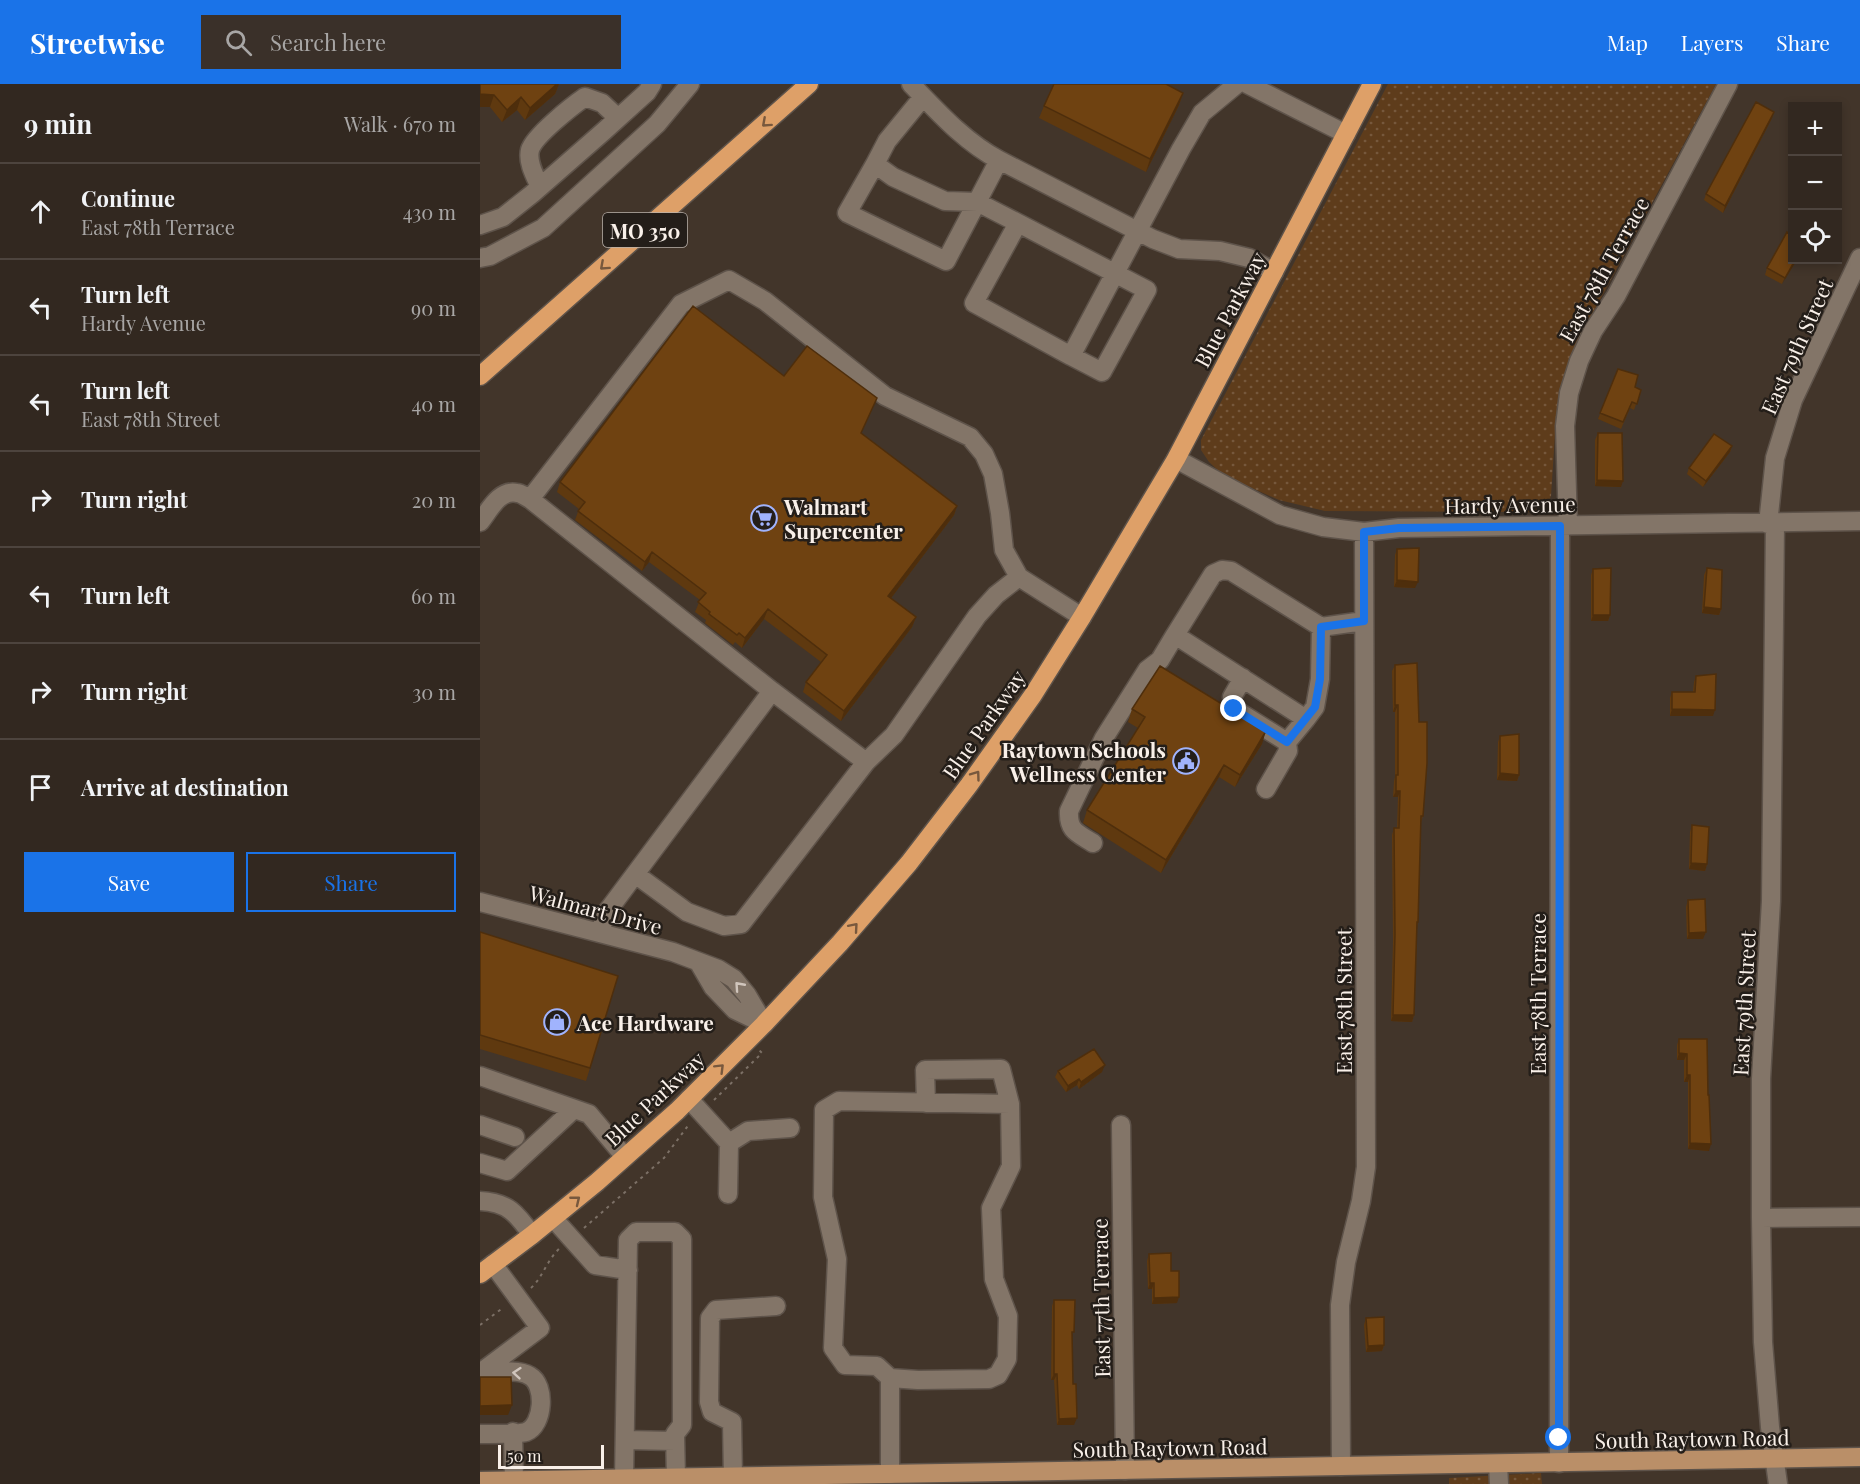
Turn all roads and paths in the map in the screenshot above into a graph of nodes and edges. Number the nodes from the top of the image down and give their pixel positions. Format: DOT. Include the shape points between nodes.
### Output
graph roads {
  1 [pos="652,84"];
  2 [pos="690,84"];
  3 [pos="809,84"];
  4 [pos="1237,84"];
  5 [pos="1248,84"];
  6 [pos="1372,84"];
  7 [pos="1728,84"];
  8 [pos="917,90"];
  9 [pos="618,118"];
  10 [pos="1346,134"];
  11 [pos="999,160"];
  12 [pos="875,164"];
  13 [pos="542,185"];
  14 [pos="977,202"];
  15 [pos="567,207"];
  16 [pos="1018,223"];
  17 [pos="480,225"];
  18 [pos="1138,231"];
  19 [pos="480,258"];
  20 [pos="1860,258"];
  21 [pos="1274,272"];
  22 [pos="1115,274"];
  23 [pos="1071,356"];
  24 [pos="480,376"];
  25 [pos="1176,459"];
  26 [pos="530,499"];
  27 [pos="1860,521"];
  28 [pos="480,522"];
  29 [pos="1772,523"];
  30 [pos="1564,526"];
  31 [pos="1364,532"];
  32 [pos="1019,577"];
  33 [pos="1082,617"];
  34 [pos="1364,621"];
  35 [pos="1321,627"];
  36 [pos="1175,635"];
  37 [pos="1243,678"];
  38 [pos="772,691"];
  39 [pos="1306,719"];
  40 [pos="1287,742"];
  41 [pos="866,762"];
  42 [pos="1266,789"];
  43 [pos="1093,843"];
  44 [pos="634,874"];
  45 [pos="480,902"];
  46 [pos="600,933"];
  47 [pos="764,1024"];
  48 [pos="758,1048"];
  49 [pos="480,1076"];
  50 [pos="689,1099"];
  51 [pos="713,1100"];
  52 [pos="926,1103"];
  53 [pos="1010,1104"];
  54 [pos="574,1109"];
  55 [pos="694,1119"];
  56 [pos="480,1125"];
  57 [pos="1121,1125"];
  58 [pos="790,1128"];
  59 [pos="515,1137"];
  60 [pos="729,1143"];
  61 [pos="625,1157"];
  62 [pos="480,1163"];
  63 [pos="728,1194"];
  64 [pos="480,1201"];
  65 [pos="1860,1217"];
  66 [pos="553,1218"];
  67 [pos="1761,1218"];
  68 [pos="582,1231"];
  69 [pos="532,1235"];
  70 [pos="561,1247"];
  71 [pos="487,1269"];
  72 [pos="628,1270"];
  73 [pos="527,1291"];
  74 [pos="510,1303"];
  75 [pos="776,1306"];
  76 [pos="480,1325"];
  77 [pos="480,1373"];
  78 [pos="890,1378"];
  79 [pos="520,1432"];
  80 [pos="480,1434"];
  81 [pos="625,1440"];
  82 [pos="675,1441"];
  83 [pos="1860,1457"];
  84 [pos="1774,1459"];
  85 [pos="1559,1463"];
  86 [pos="1498,1464"];
  87 [pos="1341,1466"];
  88 [pos="1125,1470"];
  89 [pos="890,1474"];
  90 [pos="733,1477"];
  91 [pos="1104,1477"];
  92 [pos="676,1478"];
  93 [pos="624,1479"];
  94 [pos="837,1480"];
  95 [pos="480,1481"];
  96 [pos="506,1482"];
  97 [pos="604,1482"];
  98 [pos="1498,1484"];
  99 [pos="1778,1484"];
  1 -- 9 [label="street"];
  2 -- 15 [label="street" via="657,124"];
  3 -- 24 [label="highway, MO 350, one-way"];
  4 -- 18 [label="street" via="1202,113"];
  5 -- 10 [label="street"];
  6 -- 10 [label="highway, Blue Parkway"];
  7 -- 30 [label="street, East 78th Terrace" via="1579,361 1569,393 1565,426"];
  8 -- 11 [label="street" via="983,152"];
  8 -- 12 [label="street"];
  9 -- 13 [label="street"];
  9 -- 13 [label="street" via="602,103 585,97 571,106 530,149 531,164"];
  10 -- 21 [label="highway, Blue Parkway"];
  11 -- 14 [label="street"];
  11 -- 18 [label="street"];
  12 -- 14 [label="street" via="893,177 945,201"];
  12 -- 14 [label="street" via="847,213 946,261"];
  13 -- 15 [label="street"];
  13 -- 17 [label="street" via="503,217"];
  14 -- 16 [label="street"];
  15 -- 19 [label="street" via="543,228"];
  16 -- 22 [label="street"];
  16 -- 23 [label="street" via="974,303"];
  18 -- 21 [label="street" via="1179,249 1220,251 1249,258"];
  18 -- 22 [label="street"];
  20 -- 29 [label="street, East 79th Street" via="1793,400 1775,458"];
  21 -- 25 [label="highway, Blue Parkway"];
  22 -- 23 [label="street"];
  22 -- 23 [label="street" via="1147,290 1102,372"];
  25 -- 31 [label="street, Hardy Avenue" via="1280,515"];
  25 -- 33 [label="highway, Blue Parkway"];
  26 -- 28 [label="street" via="506,493"];
  26 -- 32 [label="street" via="681,304 729,280 765,301 885,396 970,437 993,474 1004,550"];
  26 -- 38 [label="street"];
  27 -- 29 [label="street, Hardy Avenue"];
  29 -- 30 [label="street, Hardy Avenue"];
  29 -- 67 [label="street, East 79th Street" via="1771,901 1761,1079"];
  30 -- 31 [label="street, Hardy Avenue"];
  30 -- 85 [label="street, East 78th Terrace"];
  31 -- 34 [label="street, East 78th Street"];
  32 -- 33 [label="street"];
  32 -- 41 [label="street" via="977,615 894,735"];
  47 -- 33 [label="highway, Blue Parkway, one-way" via="840,943 969,785"];
  34 -- 35 [label="street"];
  34 -- 87 [label="street, East 78th Street" via="1366,1167 1340,1305"];
  35 -- 36 [label="street" via="1231,571 1222,570 1213,574"];
  35 -- 39 [label="street" via="1320,679 1315,707"];
  36 -- 37 [label="street"];
  36 -- 43 [label="street" via="1160,660 1147,670 1104,738 1069,811 1072,830"];
  37 -- 39 [label="street"];
  37 -- 40 [label="street" via="1232,697 1234,709"];
  38 -- 41 [label="street"];
  38 -- 44 [label="street"];
  39 -- 40 [label="street"];
  40 -- 42 [label="street" via="1288,751"];
  41 -- 44 [label="street" via="741,924 724,926 687,912"];
  44 -- 46 [label="street" via="606,913"];
  45 -- 46 [label="street, Walmart Drive"];
  46 -- 47 [label="street, Walmart Drive" via="699,963 713,987 735,1010"];
  50 -- 47 [label="highway, Blue Parkway, one-way"];
  48 -- 51 [label="path" via="762,1053"];
  49 -- 54 [label="street"];
  50 -- 60 [label="street"];
  50 -- 61 [label="highway, Blue Parkway"];
  52 -- 53 [label="street"];
  52 -- 53 [label="street" via="925,1070 1001,1069"];
  52 -- 78 [label="street" via="840,1101 824,1110 823,1197 837,1259 833,1348 844,1365 877,1366"];
  53 -- 78 [label="street" via="1011,1166 991,1208 994,1278 1008,1316 1007,1359 998,1375 989,1379"];
  54 -- 61 [label="street" via="589,1114"];
  54 -- 62 [label="street" via="507,1171"];
  55 -- 68 [label="path" via="664,1158"];
  56 -- 59 [label="street"];
  57 -- 88 [label="street, East 77th Terrace"];
  58 -- 60 [label="street" via="748,1131"];
  60 -- 63 [label="street"];
  66 -- 61 [label="highway, Blue Parkway, one-way"];
  64 -- 69 [label="street" via="507,1207"];
  65 -- 67 [label="street"];
  66 -- 69 [label="highway, Blue Parkway"];
  66 -- 72 [label="street" via="595,1265"];
  67 -- 84 [label="street, East 79th Street" via="1763,1342"];
  69 -- 71 [label="highway, Blue Parkway"];
  70 -- 73 [label="path"];
  71 -- 77 [label="street" via="540,1328"];
  72 -- 81 [label="street"];
  72 -- 82 [label="street" via="628,1240 636,1232 675,1232 681,1239 682,1425"];
  74 -- 76 [label="path"];
  75 -- 90 [label="street" via="716,1310 710,1318 709,1402 712,1412 732,1422"];
  79 -- 77 [label="street, one-way" via="536,1424 541,1398 538,1383 524,1373"];
  78 -- 89 [label="street"];
  79 -- 80 [label="street"];
  79 -- 96 [label="street"];
  81 -- 82 [label="street"];
  81 -- 93 [label="street"];
  82 -- 92 [label="street"];
  83 -- 84 [label="main road, South Raytown Road"];
  84 -- 85 [label="main road, South Raytown Road"];
  84 -- 99 [label="street, East 79th Street"];
  85 -- 86 [label="main road, South Raytown Road"];
  86 -- 87 [label="main road, South Raytown Road"];
  86 -- 98 [label="street"];
  87 -- 88 [label="main road, South Raytown Road"];
  88 -- 91 [label="main road, South Raytown Road"];
  89 -- 91 [label="main road, South Raytown Road"];
  89 -- 94 [label="main road, South Raytown Road"];
  90 -- 92 [label="main road, South Raytown Road"];
  90 -- 94 [label="main road, South Raytown Road"];
  92 -- 93 [label="main road, South Raytown Road"];
  93 -- 97 [label="main road, South Raytown Road"];
  95 -- 96 [label="main road, South Raytown Road"];
  96 -- 97 [label="main road, South Raytown Road"];
}
